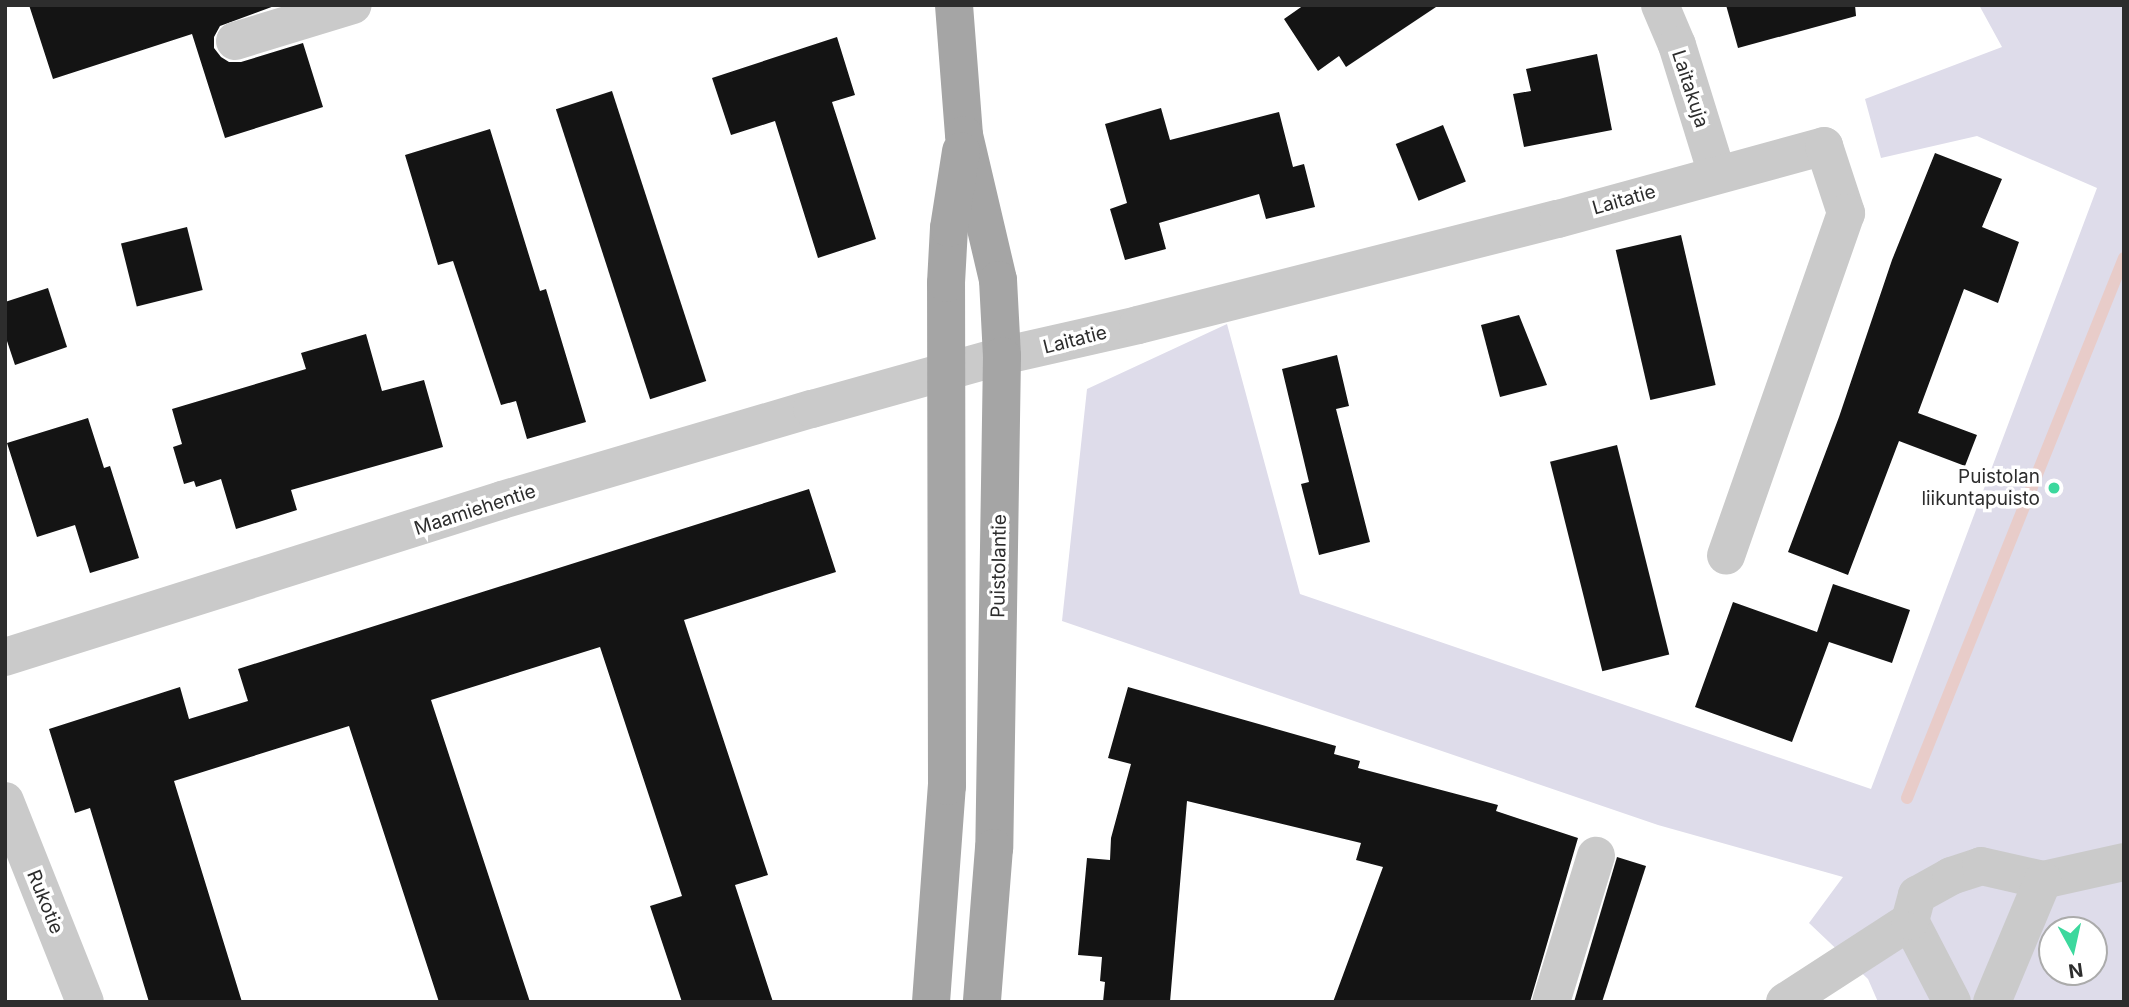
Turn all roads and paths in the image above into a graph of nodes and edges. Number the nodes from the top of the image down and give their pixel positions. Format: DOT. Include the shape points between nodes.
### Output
graph roads {
  1 [pos="353,5"];
  2 [pos="954,5"];
  3 [pos="1660,5"];
  4 [pos="235,41"];
  5 [pos="964,135"];
  6 [pos="1717,174"];
  7 [pos="1002,356"];
  8 [pos="947,371"];
  9 [pos="1726,556"];
  10 [pos="5,657"];
  11 [pos="5,801"];
  12 [pos="1596,856"];
  13 [pos="2124,862"];
  14 [pos="2043,880"];
  15 [pos="1910,921"];
  16 [pos="85,1002"];
  17 [pos="931,1002"];
  18 [pos="982,1002"];
  19 [pos="1551,1002"];
  20 [pos="1785,1002"];
  21 [pos="1952,1002"];
  22 [pos="1992,1002"];
  1 -- 4 [label="street"];
  2 -- 5 [label="main road, Puistolantie"];
  3 -- 6 [label="street, Laitakuja"];
  5 -- 7 [label="main road, Puistolantie" via="998,280"];
  5 -- 8 [label="main road, Puistolantie" via="949,228"];
  6 -- 7 [label="street, Laitatie" via="1389,262"];
  6 -- 9 [label="street, Laitatie" via="1824,146 1846,213"];
  7 -- 8 [label="street, Laitatie"];
  7 -- 18 [label="main road, Puistolantie" via="994,848"];
  8 -- 10 [label="street, Maamiehentie" via="502,500"];
  8 -- 17 [label="main road, Puistolantie" via="947,786"];
  11 -- 16 [label="street, Rukotie"];
  12 -- 19 [label="street"];
  13 -- 14 [label="street"];
  14 -- 15 [label="street" via="1981,866 1917,895"];
  14 -- 22 [label="street"];
  15 -- 20 [label="street"];
  15 -- 21 [label="street"];
}
